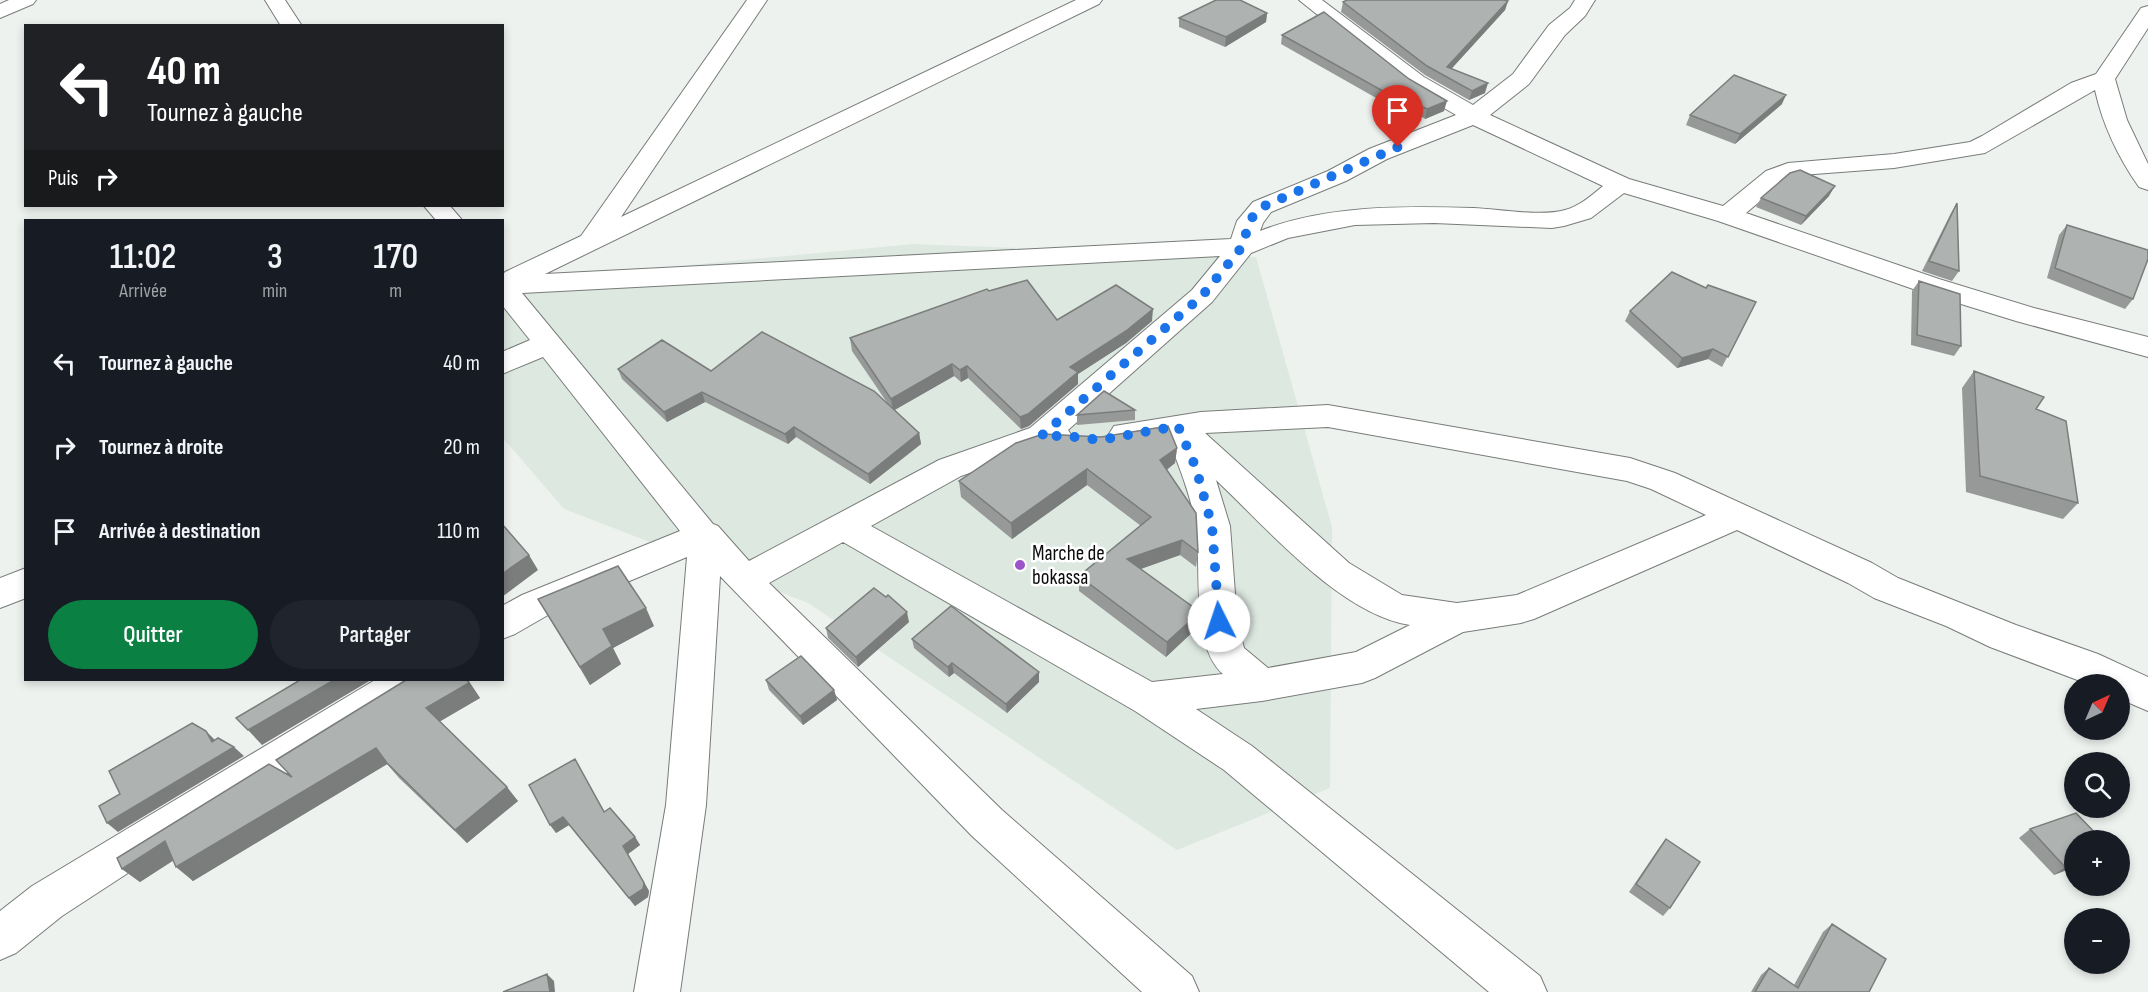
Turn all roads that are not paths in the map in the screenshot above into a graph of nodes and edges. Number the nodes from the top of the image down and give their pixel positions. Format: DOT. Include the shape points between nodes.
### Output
graph roads {
  1 [pos="26,0"];
  2 [pos="275,0"];
  3 [pos="757,0"];
  4 [pos="1092,0"];
  5 [pos="1309,0"];
  6 [pos="1586,0"];
  7 [pos="0,12"];
  8 [pos="2148,12"];
  9 [pos="291,24"];
  10 [pos="2104,79"];
  11 [pos="1474,116"];
  12 [pos="2148,182"];
  13 [pos="1620,184"];
  14 [pos="438,207"];
  15 [pos="1727,215"];
  16 [pos="448,219"];
  17 [pos="590,242"];
  18 [pos="1242,247"];
  19 [pos="563,281"];
  20 [pos="504,284"];
  21 [pos="504,285"];
  22 [pos="504,287"];
  23 [pos="541,333"];
  24 [pos="2148,347"];
  25 [pos="504,362"];
  26 [pos="1178,426"];
  27 [pos="1041,436"];
  28 [pos="1738,516"];
  29 [pos="843,526"];
  30 [pos="706,535"];
  31 [pos="744,580"];
  32 [pos="24,583"];
  33 [pos="0,594"];
  34 [pos="1457,618"];
  35 [pos="504,623"];
  36 [pos="404,681"];
  37 [pos="1262,685"];
  38 [pos="2148,695"];
  39 [pos="1148,699"];
  40 [pos="0,938"];
  41 [pos="657,992"];
  42 [pos="1176,992"];
  43 [pos="1524,992"];
  1 -- 7 [label="street"];
  2 -- 9 [label="street"];
  3 -- 17 [label="street"];
  4 -- 17 [label="street"];
  5 -- 11 [label="street" via="1400,72"];
  6 -- 11 [label="street" via="1557,30 1521,79"];
  8 -- 10 [label="street"];
  10 -- 12 [label="street" via="2120,134"];
  10 -- 15 [label="street" via="2079,88 1976,148 1894,161 1797,168 1775,176"];
  11 -- 13 [label="street"];
  11 -- 18 [label="street" via="1262,207 1250,220"];
  13 -- 15 [label="street"];
  13 -- 18 [label="street" via="1574,218 1384,215 1331,221 1268,235"];
  14 -- 16 [label="street"];
  15 -- 24 [label="street" via="1929,285"];
  17 -- 19 [label="street"];
  17 -- 20 [label="street"];
  18 -- 19 [label="street"];
  18 -- 27 [label="street" via="1202,296"];
  19 -- 21 [label="street"];
  19 -- 23 [label="street"];
  22 -- 23 [label="street"];
  23 -- 25 [label="street"];
  23 -- 30 [label="street"];
  26 -- 27 [label="street" via="1094,439"];
  26 -- 28 [label="street" via="1328,416 1630,470"];
  26 -- 34 [label="street" via="1337,573 1394,608"];
  26 -- 37 [label="street" via="1196,468 1212,526 1219,621 1228,656"];
  27 -- 29 [label="street" via="950,468"];
  28 -- 34 [label="street" via="1521,609"];
  28 -- 38 [label="street" via="1886,588 2085,665"];
  29 -- 31 [label="street"];
  29 -- 39 [label="street"];
  30 -- 31 [label="street"];
  30 -- 35 [label="street" via="535,605"];
  30 -- 41 [label="street" via="686,805"];
  31 -- 42 [label="street" via="987,823"];
  32 -- 33 [label="street"];
  34 -- 37 [label="street" via="1362,668"];
  36 -- 40 [label="street" via="136,844 48,901"];
  37 -- 39 [label="street"];
  39 -- 43 [label="street" via="1238,758"];
}
